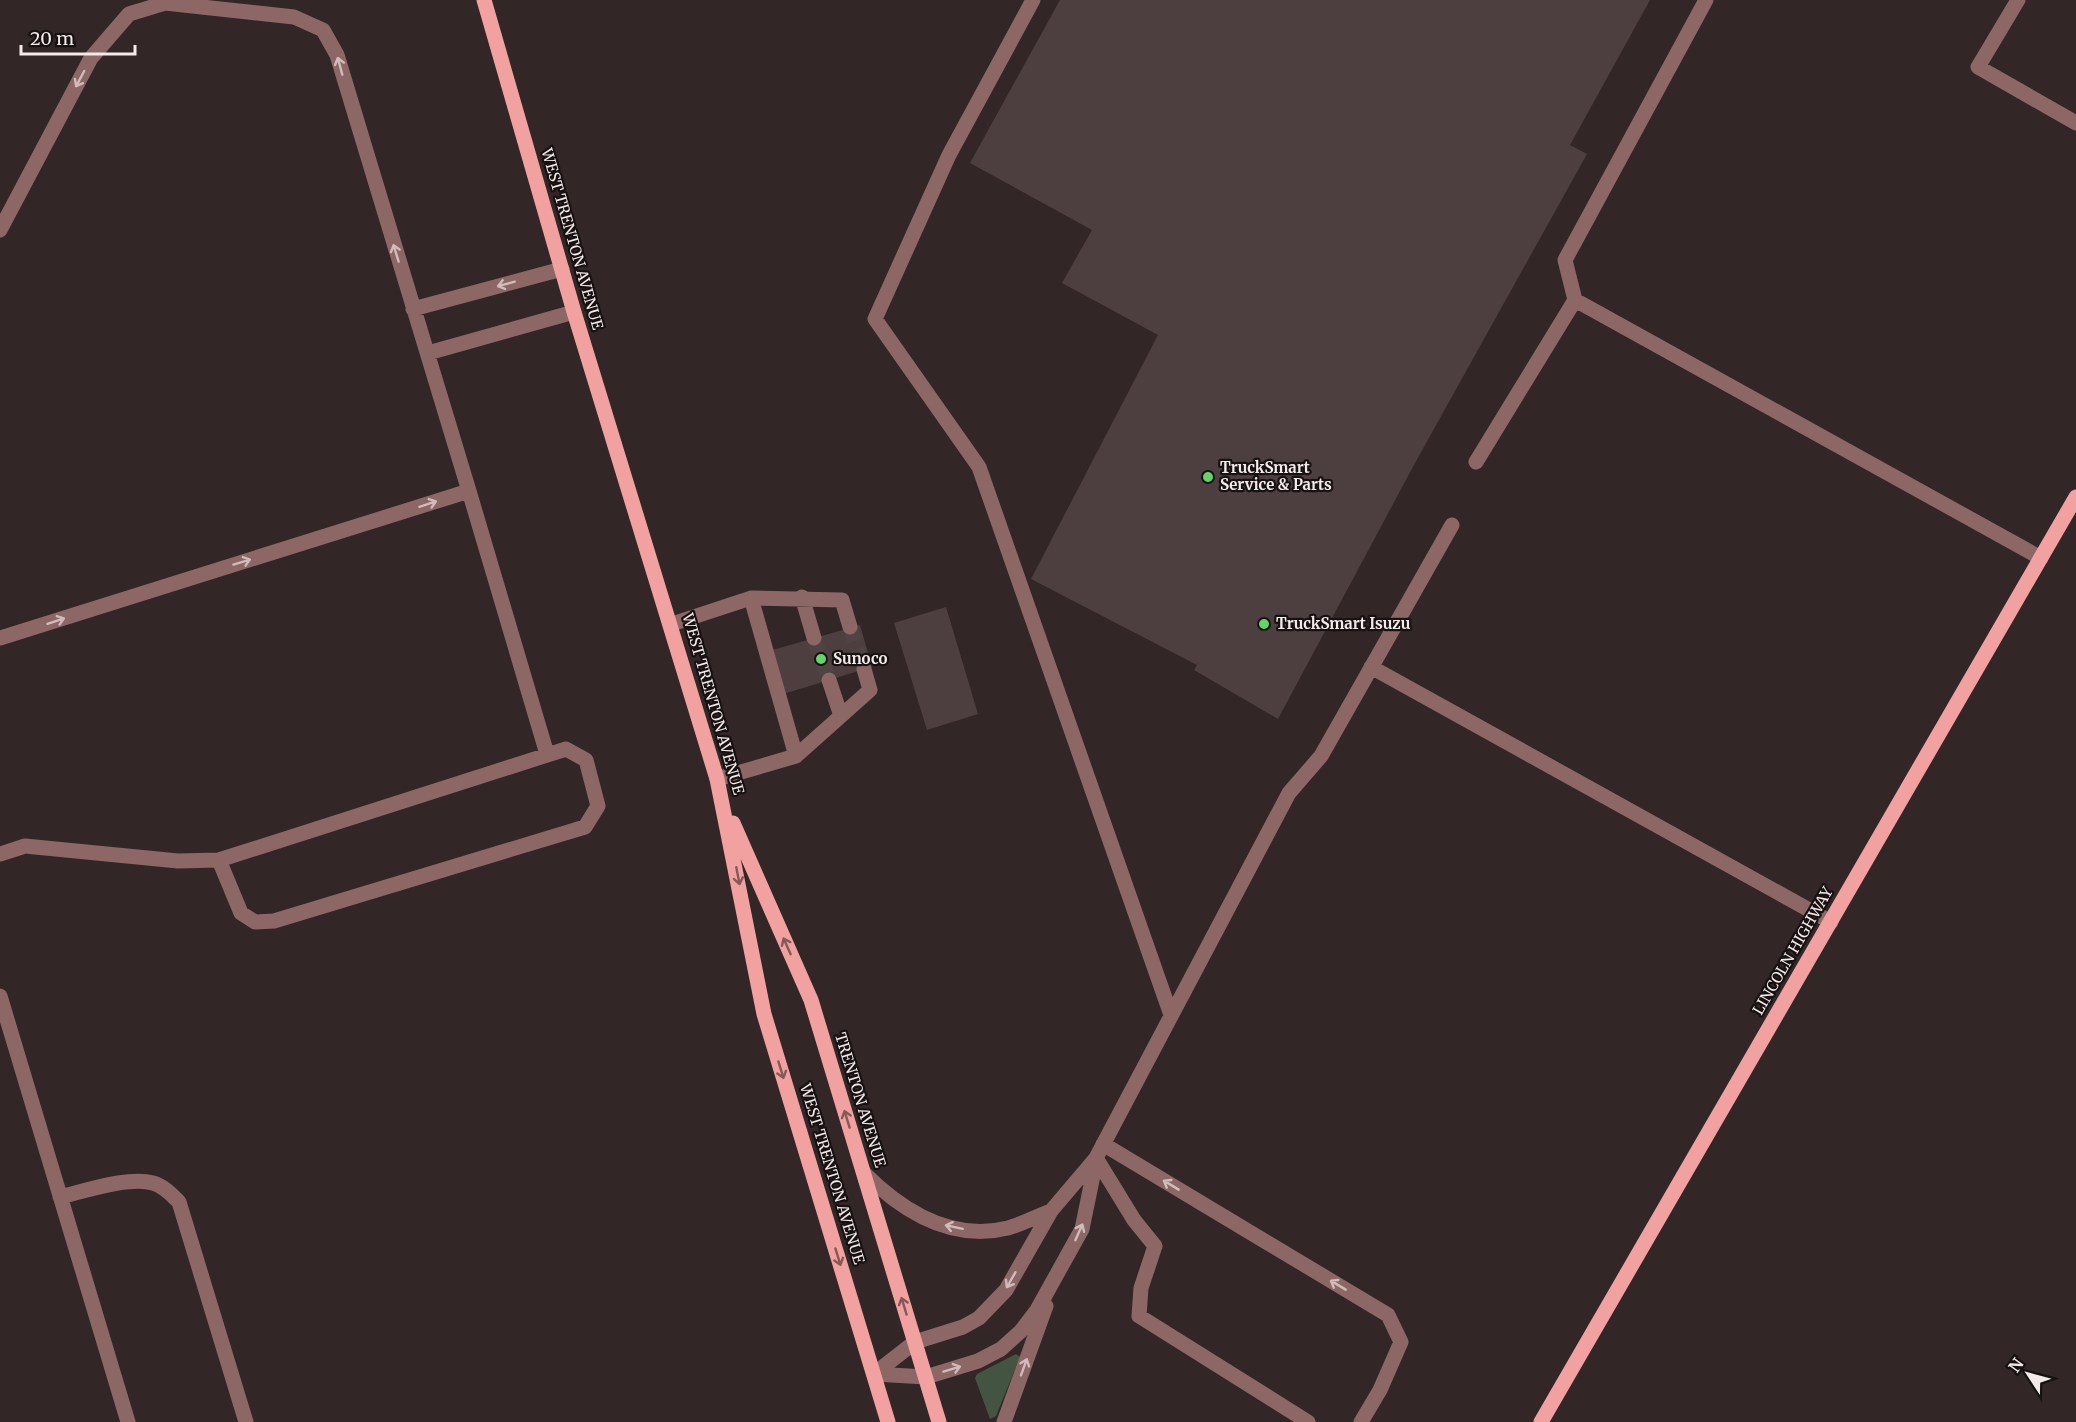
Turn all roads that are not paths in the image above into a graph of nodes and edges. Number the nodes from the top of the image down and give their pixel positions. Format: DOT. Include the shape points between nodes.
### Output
graph roads {
  1 [pos="484,0"];
  2 [pos="1033,0"];
  3 [pos="1706,0"];
  4 [pos="2018,0"];
  5 [pos="2076,123"];
  6 [pos="0,230"];
  7 [pos="562,269"];
  8 [pos="1575,300"];
  9 [pos="413,309"];
  10 [pos="574,312"];
  11 [pos="428,353"];
  12 [pos="1476,462"];
  13 [pos="469,491"];
  14 [pos="2076,497"];
  15 [pos="1452,525"];
  16 [pos="2041,558"];
  17 [pos="802,597"];
  18 [pos="751,598"];
  19 [pos="672,624"];
  20 [pos="850,627"];
  21 [pos="0,638"];
  22 [pos="814,638"];
  23 [pos="1371,667"];
  24 [pos="864,669"];
  25 [pos="829,680"];
  26 [pos="841,716"];
  27 [pos="547,754"];
  28 [pos="796,756"];
  29 [pos="717,779"];
  30 [pos="723,798"];
  31 [pos="0,854"];
  32 [pos="219,860"];
  33 [pos="1831,922"];
  34 [pos="0,996"];
  35 [pos="1172,1015"];
  36 [pos="1103,1144"];
  37 [pos="1096,1158"];
  38 [pos="864,1173"];
  39 [pos="60,1197"];
  40 [pos="1050,1211"];
  41 [pos="1059,1269"];
  42 [pos="915,1342"];
  43 [pos="874,1374"];
  44 [pos="926,1377"];
  45 [pos="128,1422"];
  46 [pos="246,1422"];
  47 [pos="888,1422"];
  48 [pos="939,1422"];
  49 [pos="1004,1422"];
  50 [pos="1308,1422"];
  51 [pos="1361,1422"];
  52 [pos="1541,1422"];
  1 -- 7 [label="main road, WEST TRENTON AVENUE"];
  2 -- 35 [label="street" via="949,155 875,319 979,467"];
  3 -- 8 [label="street" via="1565,260"];
  4 -- 5 [label="street" via="1978,67"];
  9 -- 6 [label="street, one-way" via="337,55 323,30 294,17 165,3 129,14 91,58"];
  7 -- 9 [label="street, one-way"];
  7 -- 10 [label="main road, WEST TRENTON AVENUE"];
  8 -- 12 [label="street"];
  8 -- 16 [label="street"];
  9 -- 11 [label="street"];
  10 -- 11 [label="street"];
  10 -- 19 [label="main road, WEST TRENTON AVENUE"];
  11 -- 13 [label="street"];
  21 -- 13 [label="street, one-way"];
  13 -- 27 [label="street"];
  14 -- 16 [label="main road, LINCOLN HIGHWAY"];
  15 -- 23 [label="street"];
  16 -- 33 [label="main road, LINCOLN HIGHWAY"];
  17 -- 18 [label="street"];
  17 -- 20 [label="street" via="842,600"];
  17 -- 22 [label="street"];
  18 -- 19 [label="street"];
  18 -- 28 [label="street"];
  19 -- 29 [label="main road, WEST TRENTON AVENUE"];
  23 -- 33 [label="street"];
  23 -- 35 [label="street" via="1321,756 1289,793"];
  24 -- 26 [label="street" via="870,690"];
  25 -- 26 [label="street"];
  26 -- 28 [label="street"];
  27 -- 32 [label="street"];
  27 -- 32 [label="street" via="566,749 586,760 598,806 585,827 274,921 255,922 241,913"];
  28 -- 29 [label="street"];
  29 -- 30 [label="main road, WEST TRENTON AVENUE"];
  38 -- 30 [label="main road, TRENTON AVENUE, one-way" via="811,1000"];
  30 -- 43 [label="main road, WEST TRENTON AVENUE, one-way" via="764,1014"];
  31 -- 32 [label="street" via="25,846 178,861"];
  33 -- 52 [label="main road, LINCOLN HIGHWAY"];
  34 -- 39 [label="street"];
  35 -- 36 [label="street"];
  36 -- 37 [label="street"];
  51 -- 36 [label="street, one-way" via="1401,1342 1389,1315"];
  37 -- 40 [label="street"];
  41 -- 37 [label="street, one-way" via="1082,1229"];
  37 -- 50 [label="street" via="1155,1246 1141,1288 1139,1316"];
  40 -- 38 [label="street, one-way" via="1008,1227 982,1231 954,1228 926,1220 902,1207"];
  42 -- 38 [label="main road, TRENTON AVENUE, one-way"];
  39 -- 45 [label="street"];
  39 -- 46 [label="street" via="128,1182 152,1183 180,1202"];
  40 -- 42 [label="street, one-way" via="994,1305 963,1327"];
  44 -- 41 [label="street, one-way" via="978,1361 1000,1349 1037,1310"];
  49 -- 41 [label="street, one-way"];
  42 -- 43 [label="street"];
  42 -- 44 [label="main road, TRENTON AVENUE"];
  43 -- 44 [label="street"];
  43 -- 47 [label="main road, WEST TRENTON AVENUE"];
  44 -- 48 [label="main road, TRENTON AVENUE"];
}
